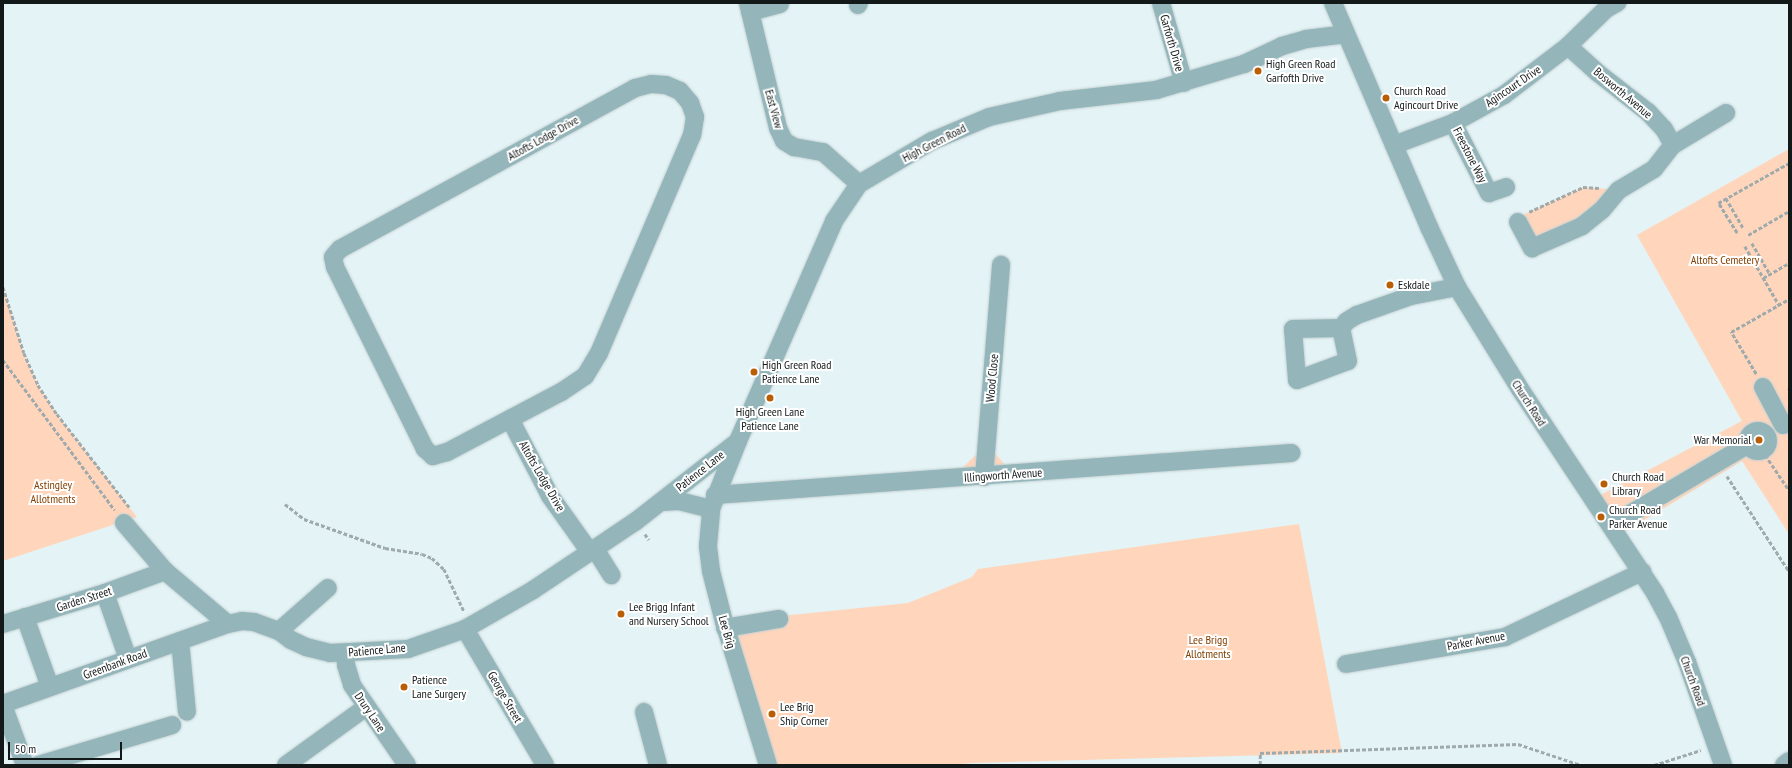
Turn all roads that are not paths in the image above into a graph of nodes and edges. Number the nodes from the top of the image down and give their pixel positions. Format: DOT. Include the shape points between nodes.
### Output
graph roads {
  1 [pos="1161,3"];
  2 [pos="1333,3"];
  3 [pos="780,4"];
  4 [pos="1608,5"];
  5 [pos="749,8"];
  6 [pos="1346,34"];
  7 [pos="1568,46"];
  8 [pos="1184,83"];
  9 [pos="1726,113"];
  10 [pos="1453,123"];
  11 [pos="1394,145"];
  12 [pos="1673,145"];
  13 [pos="859,184"];
  14 [pos="1506,187"];
  15 [pos="1518,222"];
  16 [pos="996,274"];
  17 [pos="1457,287"];
  18 [pos="1341,328"];
  19 [pos="1763,387"];
  20 [pos="510,419"];
  21 [pos="1786,423"];
  22 [pos="738,441"];
  23 [pos="1291,452"];
  24 [pos="984,476"];
  25 [pos="662,502"];
  26 [pos="713,502"];
  27 [pos="1610,525"];
  28 [pos="127,526"];
  29 [pos="592,550"];
  30 [pos="165,571"];
  31 [pos="1642,572"];
  32 [pos="611,575"];
  33 [pos="328,588"];
  34 [pos="104,593"];
  35 [pos="25,617"];
  36 [pos="779,619"];
  37 [pos="3,624"];
  38 [pos="228,624"];
  39 [pos="468,627"];
  40 [pos="725,628"];
  41 [pos="279,631"];
  42 [pos="180,641"];
  43 [pos="345,653"];
  44 [pos="128,659"];
  45 [pos="1346,664"];
  46 [pos="50,687"];
  47 [pos="3,705"];
  48 [pos="366,706"];
  49 [pos="188,712"];
  50 [pos="644,712"];
  51 [pos="172,725"];
  52 [pos="307,759"];
  53 [pos="1789,761"];
  54 [pos="653,764"];
  55 [pos="25,765"];
  56 [pos="38,765"];
  57 [pos="286,765"];
  58 [pos="407,765"];
  59 [pos="545,765"];
  60 [pos="768,765"];
  61 [pos="1723,765"];
  62 [pos="1784,765"];
  1 -- 8 [label="street, Garforth Drive"];
  2 -- 6 [label="street, Church Road"];
  3 -- 5 [label="street, East View"];
  4 -- 7 [label="street, Agincourt Drive"];
  5 -- 13 [label="street, East View" via="778,128 784,141 794,147 823,152"];
  6 -- 8 [label="street, High Green Road" via="1306,39 1282,46 1244,64"];
  6 -- 11 [label="street, Church Road"];
  7 -- 10 [label="street, Agincourt Drive" via="1504,95"];
  7 -- 12 [label="street, Bosworth Avenue" via="1648,112 1664,129"];
  8 -- 13 [label="street, High Green Road" via="1156,90 1060,102 989,117 932,141"];
  9 -- 12 [label="street"];
  10 -- 11 [label="street, Agincourt Drive"];
  10 -- 14 [label="street, Freestone Way" via="1489,193"];
  11 -- 17 [label="street, Church Road" via="1428,228"];
  12 -- 15 [label="street" via="1654,169 1619,190 1602,210 1582,226 1532,248"];
  13 -- 22 [label="street, High Green Road" via="834,221"];
  16 -- 24 [label="street, Wood Close"];
  17 -- 18 [label="street" via="1410,296 1372,309 1347,321"];
  17 -- 27 [label="street, Church Road" via="1520,389"];
  19 -- 21 [label="street"];
  20 -- 20 [label="street, Altofts Lodge Drive" via="561,392 584,376 599,353 692,135 695,117 690,103 680,91 666,85 651,84 636,88 340,249 333,257 335,267 425,449 434,456 447,452"];
  20 -- 29 [label="street, Altofts Lodge Drive" via="550,496"];
  21 -- 27 [label="street" via="1759,443"];
  22 -- 25 [label="street, Patience Lane"];
  22 -- 26 [label="street, High Green Road"];
  23 -- 24 [label="street, Illingworth Avenue"];
  24 -- 26 [label="street, Illingworth Avenue"];
  25 -- 26 [label="street, Patience Lane"];
  25 -- 29 [label="street, Patience Lane"];
  26 -- 40 [label="street, Lee Brig" via="708,546 711,571"];
  27 -- 31 [label="street, Church Road"];
  28 -- 30 [label="street"];
  29 -- 32 [label="street, Altofts Lodge Drive"];
  29 -- 39 [label="street, Patience Lane" via="533,590"];
  30 -- 34 [label="street, Garden Street"];
  30 -- 38 [label="street"];
  31 -- 45 [label="street, Parker Avenue" via="1505,637"];
  31 -- 61 [label="street, Church Road" via="1673,629 1687,662"];
  33 -- 41 [label="street"];
  34 -- 35 [label="street, Garden Street"];
  34 -- 44 [label="street"];
  35 -- 37 [label="street, Garden Street"];
  35 -- 46 [label="street"];
  36 -- 40 [label="street"];
  38 -- 41 [label="street, Patience Lane" via="254,622"];
  38 -- 42 [label="street, Greenbank Road"];
  39 -- 43 [label="street, Patience Lane" via="408,649"];
  39 -- 59 [label="street, George Street"];
  40 -- 60 [label="street, Lee Brig"];
  41 -- 43 [label="street, Patience Lane" via="291,640 312,649"];
  42 -- 44 [label="street, Greenbank Road"];
  42 -- 49 [label="street"];
  43 -- 48 [label="street, Drury Lane" via="352,685"];
  44 -- 46 [label="street, Greenbank Road"];
  46 -- 47 [label="street, Greenbank Road"];
  47 -- 55 [label="street"];
  48 -- 52 [label="street"];
  48 -- 58 [label="street, Drury Lane"];
  50 -- 54 [label="street"];
  51 -- 56 [label="street"];
  52 -- 57 [label="street"];
  53 -- 62 [label="street"];
}
